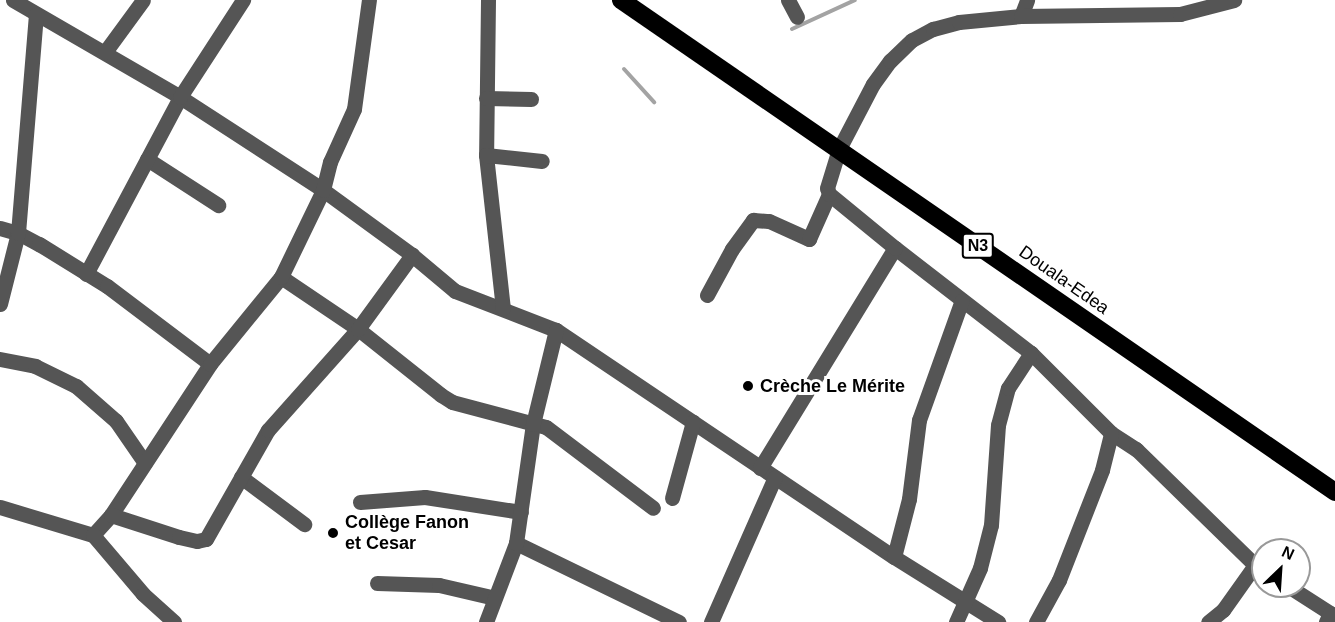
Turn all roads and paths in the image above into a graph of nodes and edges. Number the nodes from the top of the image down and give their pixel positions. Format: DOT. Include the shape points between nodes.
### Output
graph roads {
  1 [pos="13,0"];
  2 [pos="143,0"];
  3 [pos="243,0"];
  4 [pos="369,0"];
  5 [pos="488,0"];
  6 [pos="621,0"];
  7 [pos="788,0"];
  8 [pos="1027,0"];
  9 [pos="1234,0"];
  10 [pos="1208,4"];
  11 [pos="36,15"];
  12 [pos="1022,16"];
  13 [pos="797,17"];
  14 [pos="105,52"];
  15 [pos="180,97"];
  16 [pos="486,98"];
  17 [pos="531,99"];
  18 [pos="839,149"];
  19 [pos="486,155"];
  20 [pos="147,159"];
  21 [pos="542,161"];
  22 [pos="323,190"];
  23 [pos="829,194"];
  24 [pos="219,205"];
  25 [pos="0,228"];
  26 [pos="18,233"];
  27 [pos="895,248"];
  28 [pos="412,255"];
  29 [pos="86,274"];
  30 [pos="280,278"];
  31 [pos="707,295"];
  32 [pos="962,300"];
  33 [pos="0,303"];
  34 [pos="503,308"];
  35 [pos="358,329"];
  36 [pos="556,330"];
  37 [pos="1031,353"];
  38 [pos="0,359"];
  39 [pos="210,364"];
  40 [pos="693,422"];
  41 [pos="533,424"];
  42 [pos="1111,433"];
  43 [pos="145,464"];
  44 [pos="760,468"];
  45 [pos="241,477"];
  46 [pos="775,477"];
  47 [pos="1335,492"];
  48 [pos="672,498"];
  49 [pos="360,502"];
  50 [pos="0,507"];
  51 [pos="653,508"];
  52 [pos="521,513"];
  53 [pos="111,515"];
  54 [pos="304,524"];
  55 [pos="93,535"];
  56 [pos="516,543"];
  57 [pos="894,557"];
  58 [pos="1251,560"];
  59 [pos="1251,577"];
  60 [pos="377,583"];
  61 [pos="495,598"];
  62 [pos="1307,598"];
  63 [pos="967,601"];
  64 [pos="488,621"];
  65 [pos="174,622"];
  66 [pos="679,622"];
  67 [pos="711,622"];
  68 [pos="956,622"];
  69 [pos="998,622"];
  70 [pos="1036,622"];
  71 [pos="1208,622"];
  72 [pos="1326,622"];
  1 -- 11 [label="street"];
  2 -- 14 [label="street"];
  3 -- 15 [label="street"];
  4 -- 22 [label="street" via="354,110 330,162"];
  5 -- 16 [label="street"];
  6 -- 18 [label="highway, Douala-Edea / N3"];
  7 -- 13 [label="street"];
  8 -- 12 [label="street"];
  9 -- 10 [label="street"];
  10 -- 12 [label="street" via="1180,14"];
  11 -- 14 [label="street"];
  11 -- 26 [label="street"];
  12 -- 18 [label="street" via="959,22 912,40 873,84"];
  14 -- 15 [label="street"];
  15 -- 20 [label="street"];
  15 -- 22 [label="street"];
  16 -- 17 [label="street"];
  16 -- 19 [label="street"];
  18 -- 23 [label="street" via="827,183"];
  18 -- 47 [label="highway, Douala-Edea / N3"];
  19 -- 21 [label="street"];
  19 -- 34 [label="street"];
  20 -- 24 [label="street"];
  20 -- 29 [label="street"];
  22 -- 28 [label="street"];
  22 -- 30 [label="street"];
  23 -- 27 [label="street"];
  23 -- 31 [label="street" via="809,239 769,221 753,220"];
  25 -- 26 [label="street"];
  26 -- 29 [label="street"];
  26 -- 33 [label="street"];
  27 -- 32 [label="street"];
  27 -- 44 [label="street"];
  28 -- 34 [label="street" via="455,291"];
  28 -- 35 [label="street"];
  29 -- 39 [label="street"];
  30 -- 35 [label="street"];
  30 -- 39 [label="street"];
  32 -- 37 [label="street"];
  32 -- 57 [label="street" via="919,420 909,499"];
  34 -- 36 [label="street"];
  35 -- 41 [label="street" via="452,402"];
  35 -- 45 [label="street" via="278,416"];
  36 -- 40 [label="street"];
  36 -- 41 [label="street"];
  37 -- 42 [label="street"];
  37 -- 63 [label="street" via="1008,388 998,425 994,510 980,568"];
  38 -- 43 [label="street" via="35,366 76,386 116,421"];
  39 -- 43 [label="street"];
  40 -- 44 [label="street"];
  40 -- 48 [label="street"];
  41 -- 51 [label="street" via="546,427"];
  41 -- 52 [label="street"];
  42 -- 58 [label="street" via="1136,449"];
  42 -- 70 [label="street" via="1102,470 1059,580"];
  43 -- 53 [label="street"];
  44 -- 46 [label="street"];
  45 -- 53 [label="street" via="206,539 179,537"];
  45 -- 54 [label="street"];
  46 -- 57 [label="street"];
  46 -- 67 [label="street"];
  49 -- 52 [label="street" via="425,497"];
  50 -- 55 [label="street"];
  52 -- 56 [label="street"];
  53 -- 55 [label="street"];
  55 -- 65 [label="street" via="143,594"];
  56 -- 61 [label="street"];
  56 -- 66 [label="street"];
  57 -- 63 [label="street"];
  59 -- 71 [label="street"];
  60 -- 61 [label="street" via="439,585"];
  61 -- 64 [label="street"];
  62 -- 72 [label="street" via="1330,613"];
  63 -- 68 [label="street"];
  63 -- 69 [label="street"];
}
